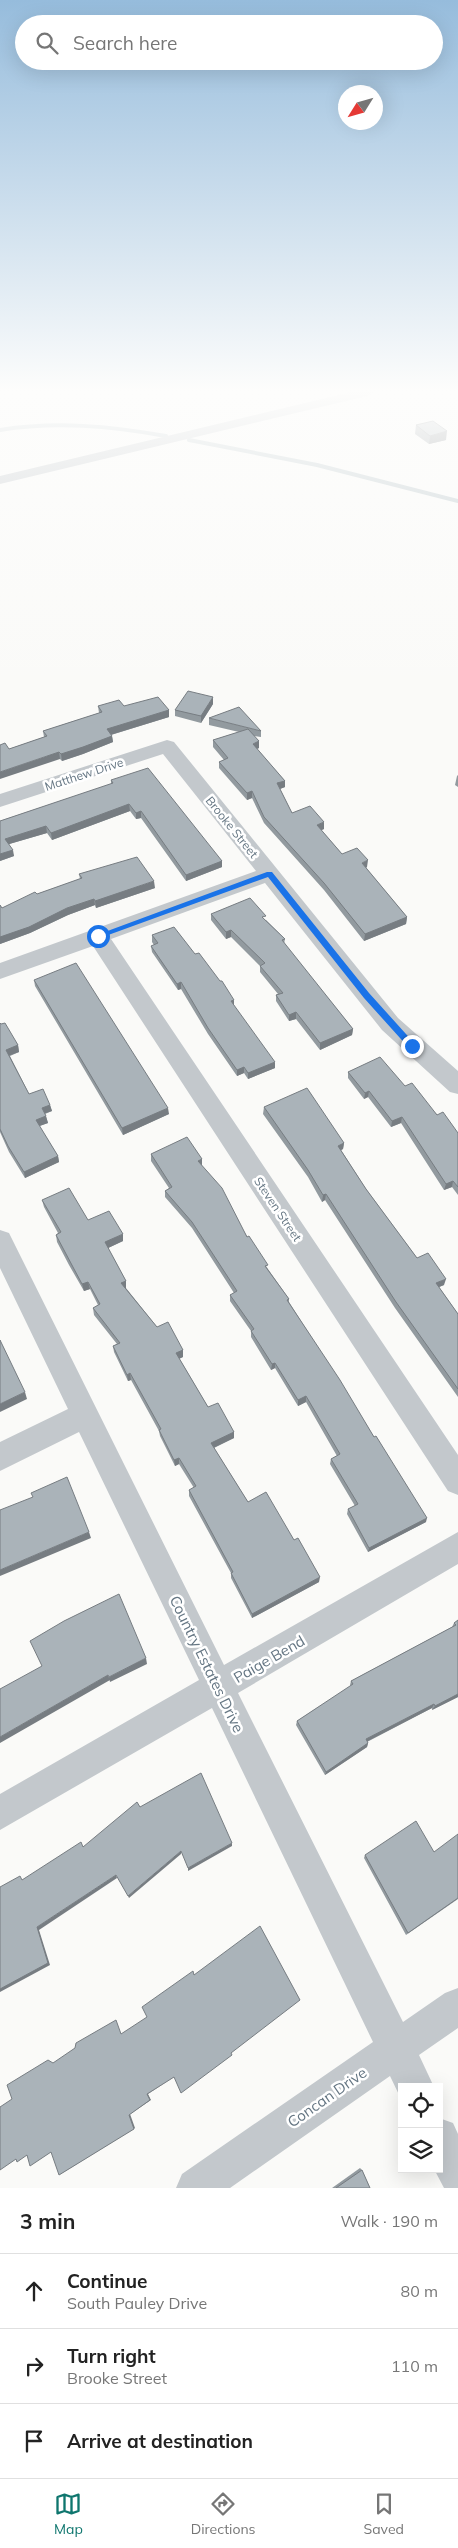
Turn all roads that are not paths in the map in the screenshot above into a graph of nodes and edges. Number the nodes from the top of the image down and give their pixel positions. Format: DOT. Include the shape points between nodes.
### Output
graph roads {
  1 [pos="167,746"];
  2 [pos="0,801"];
  3 [pos="270,874"];
  4 [pos="98,936"];
  5 [pos="0,971"];
  6 [pos="458,1085"];
  7 [pos="0,1241"];
  8 [pos="85,1416"];
  9 [pos="0,1457"];
  10 [pos="458,1481"];
  11 [pos="458,1547"];
  12 [pos="219,1688"];
  13 [pos="0,1813"];
  14 [pos="458,2006"];
  15 [pos="396,2049"];
  16 [pos="413,2083"];
  17 [pos="443,2145"];
  18 [pos="458,2175"];
  19 [pos="196,2188"];
  1 -- 2 [label="street, Matthew Drive"];
  1 -- 3 [label="street, Brooke Street"];
  3 -- 4 [label="street"];
  3 -- 6 [label="street, Brooke Street" via="390,1024"];
  4 -- 5 [label="street"];
  4 -- 10 [label="street, Steven Street"];
  7 -- 8 [label="street, Country Estates Drive"];
  8 -- 9 [label="street"];
  8 -- 12 [label="street, Country Estates Drive"];
  11 -- 12 [label="street, Paige Bend"];
  12 -- 13 [label="street, Paige Bend"];
  12 -- 15 [label="street, Country Estates Drive"];
  14 -- 15 [label="street, Concan Drive"];
  15 -- 16 [label="street, Country Estates Drive"];
  15 -- 19 [label="street, Concan Drive"];
  17 -- 18 [label="street"];
}
